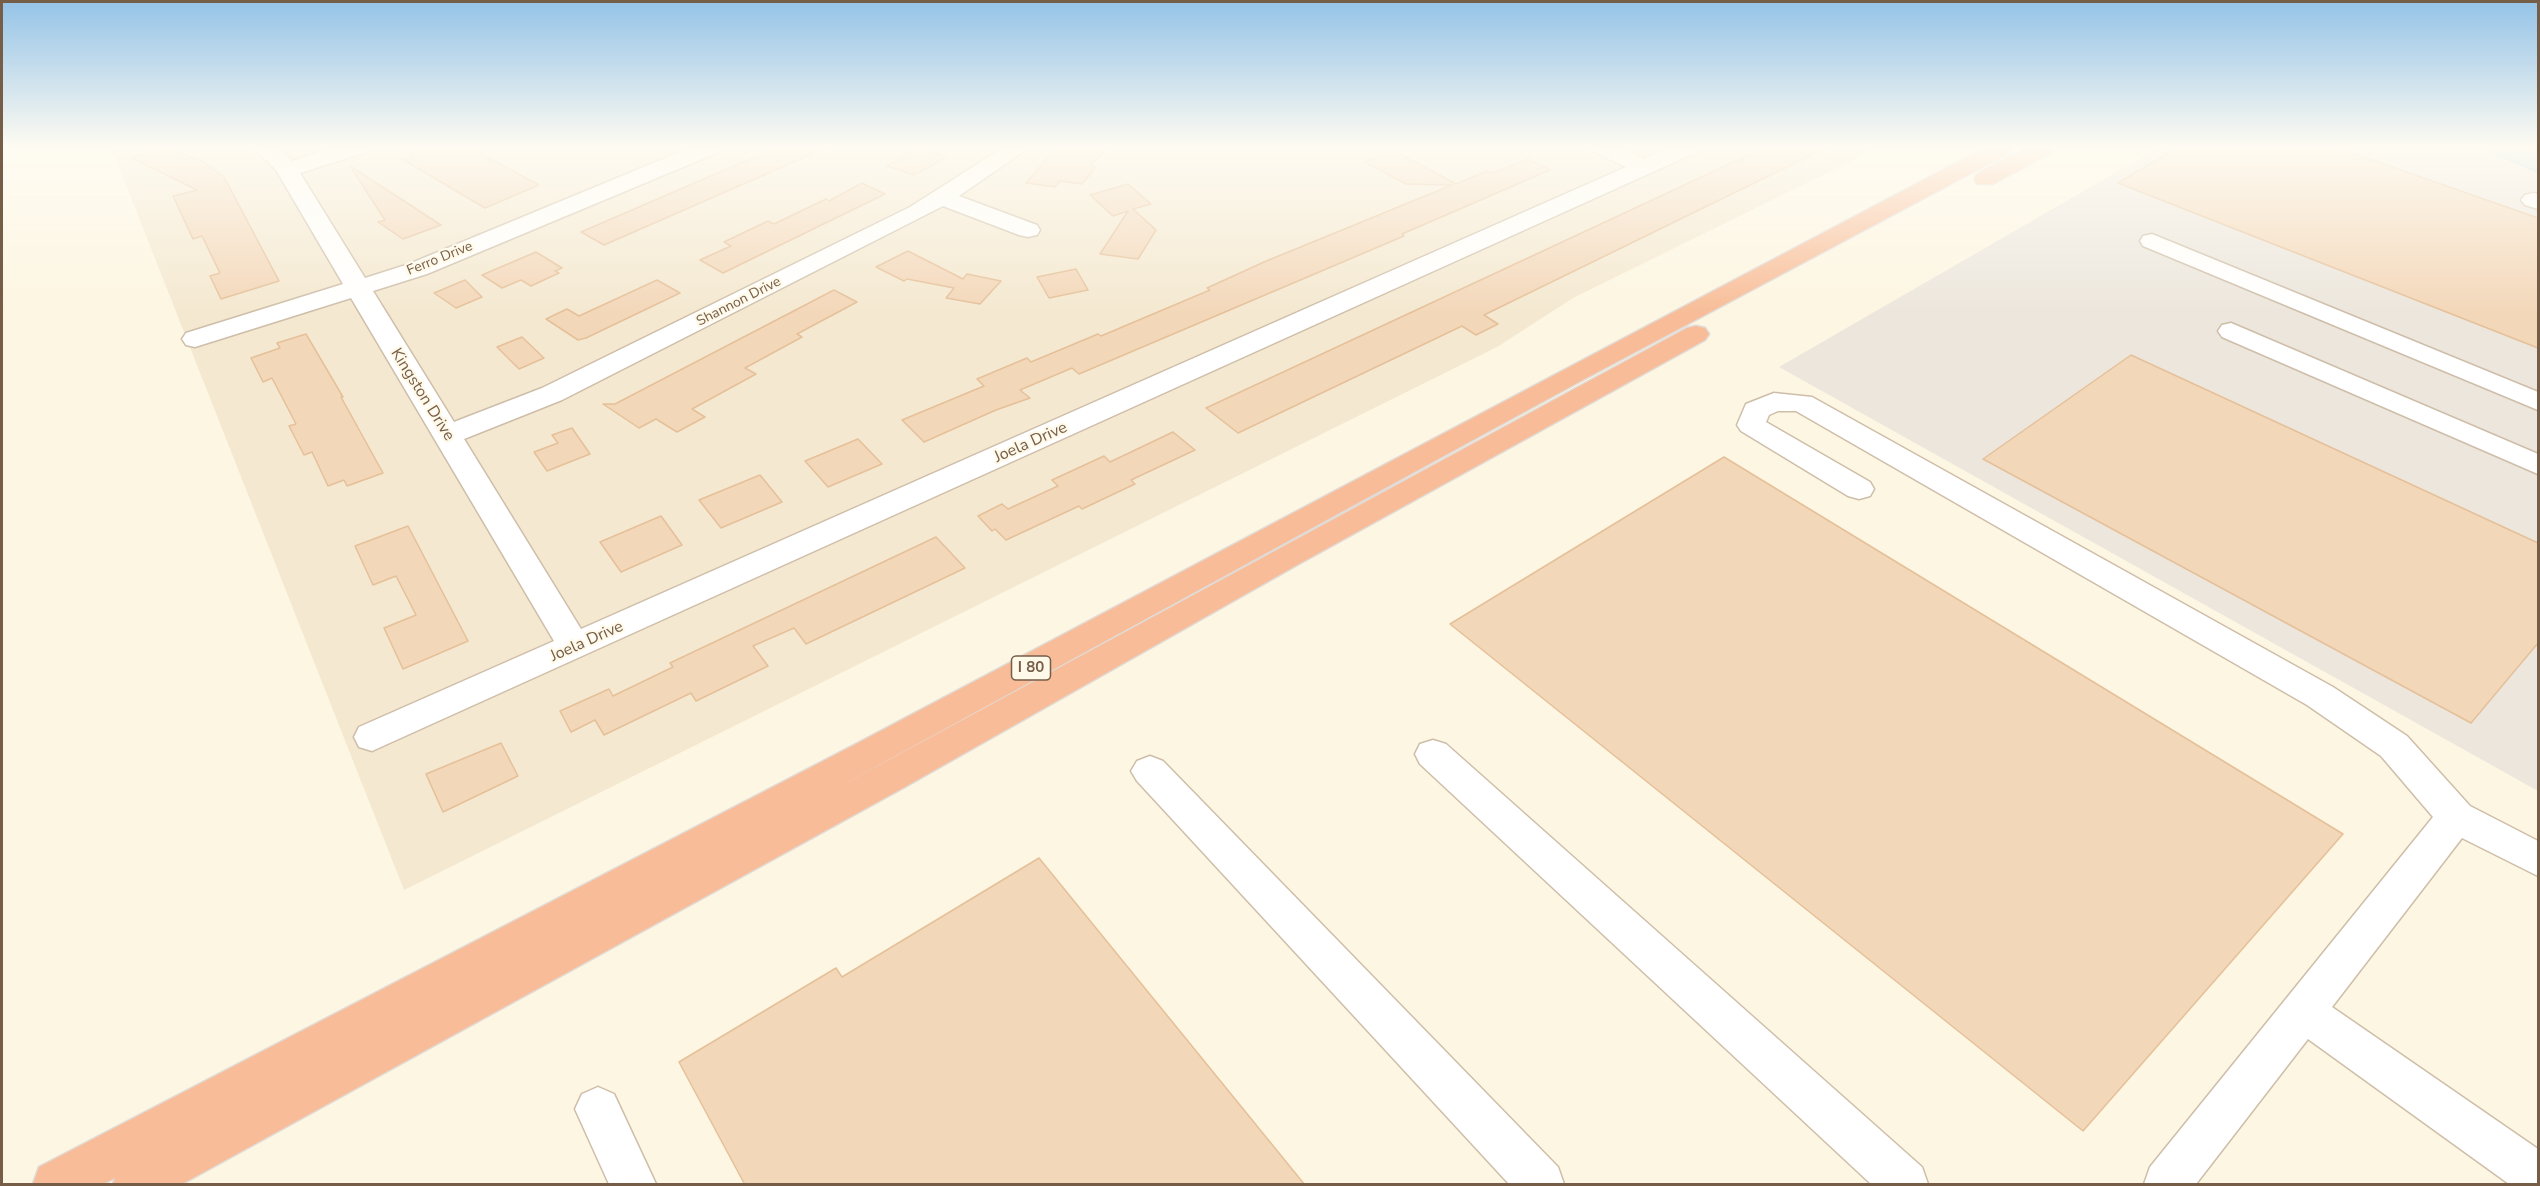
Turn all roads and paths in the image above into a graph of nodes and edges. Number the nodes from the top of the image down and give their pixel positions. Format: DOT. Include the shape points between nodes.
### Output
graph roads {
  1 [pos="306,202"];
  2 [pos="578,202"];
  3 [pos="933,202"];
  4 [pos="954,202"];
  5 [pos="1565,202"];
  6 [pos="1898,202"];
  7 [pos="1942,202"];
  8 [pos="1028,230"];
  9 [pos="2152,241"];
  10 [pos="357,289"];
  11 [pos="2231,331"];
  12 [pos="195,339"];
  13 [pos="2538,402"];
  14 [pos="447,435"];
  15 [pos="2538,465"];
  16 [pos="1859,489"];
  17 [pos="575,647"];
  18 [pos="372,738"];
  19 [pos="1433,754"];
  20 [pos="1150,771"];
  21 [pos="2456,817"];
  22 [pos="2538,860"];
  23 [pos="2303,1011"];
  24 [pos="598,1109"];
  25 [pos="2538,1177"];
  26 [pos="56,1185"];
  27 [pos="136,1185"];
  28 [pos="633,1185"];
  29 [pos="1541,1185"];
  30 [pos="1905,1185"];
  31 [pos="2167,1185"];
  1 -- 10 [label="street, Kingston Drive"];
  2 -- 10 [label="street, Ferro Drive" via="418,269"];
  3 -- 14 [label="street, Shannon Drive" via="580,380"];
  4 -- 8 [label="street"];
  5 -- 17 [label="street, Joela Drive"];
  6 -- 26 [label="highway, I 80"];
  7 -- 27 [label="highway, I 80"];
  9 -- 13 [label="street"];
  10 -- 12 [label="street, Ferro Drive"];
  10 -- 14 [label="street, Kingston Drive"];
  11 -- 15 [label="street"];
  14 -- 17 [label="street, Kingston Drive"];
  16 -- 21 [label="street" via="1751,425 1756,410 1774,402 1802,403 2320,696 2394,746"];
  17 -- 18 [label="street, Joela Drive"];
  19 -- 30 [label="street"];
  20 -- 29 [label="street"];
  21 -- 22 [label="street"];
  21 -- 23 [label="street"];
  23 -- 25 [label="street"];
  23 -- 31 [label="street"];
  24 -- 28 [label="street"];
}
